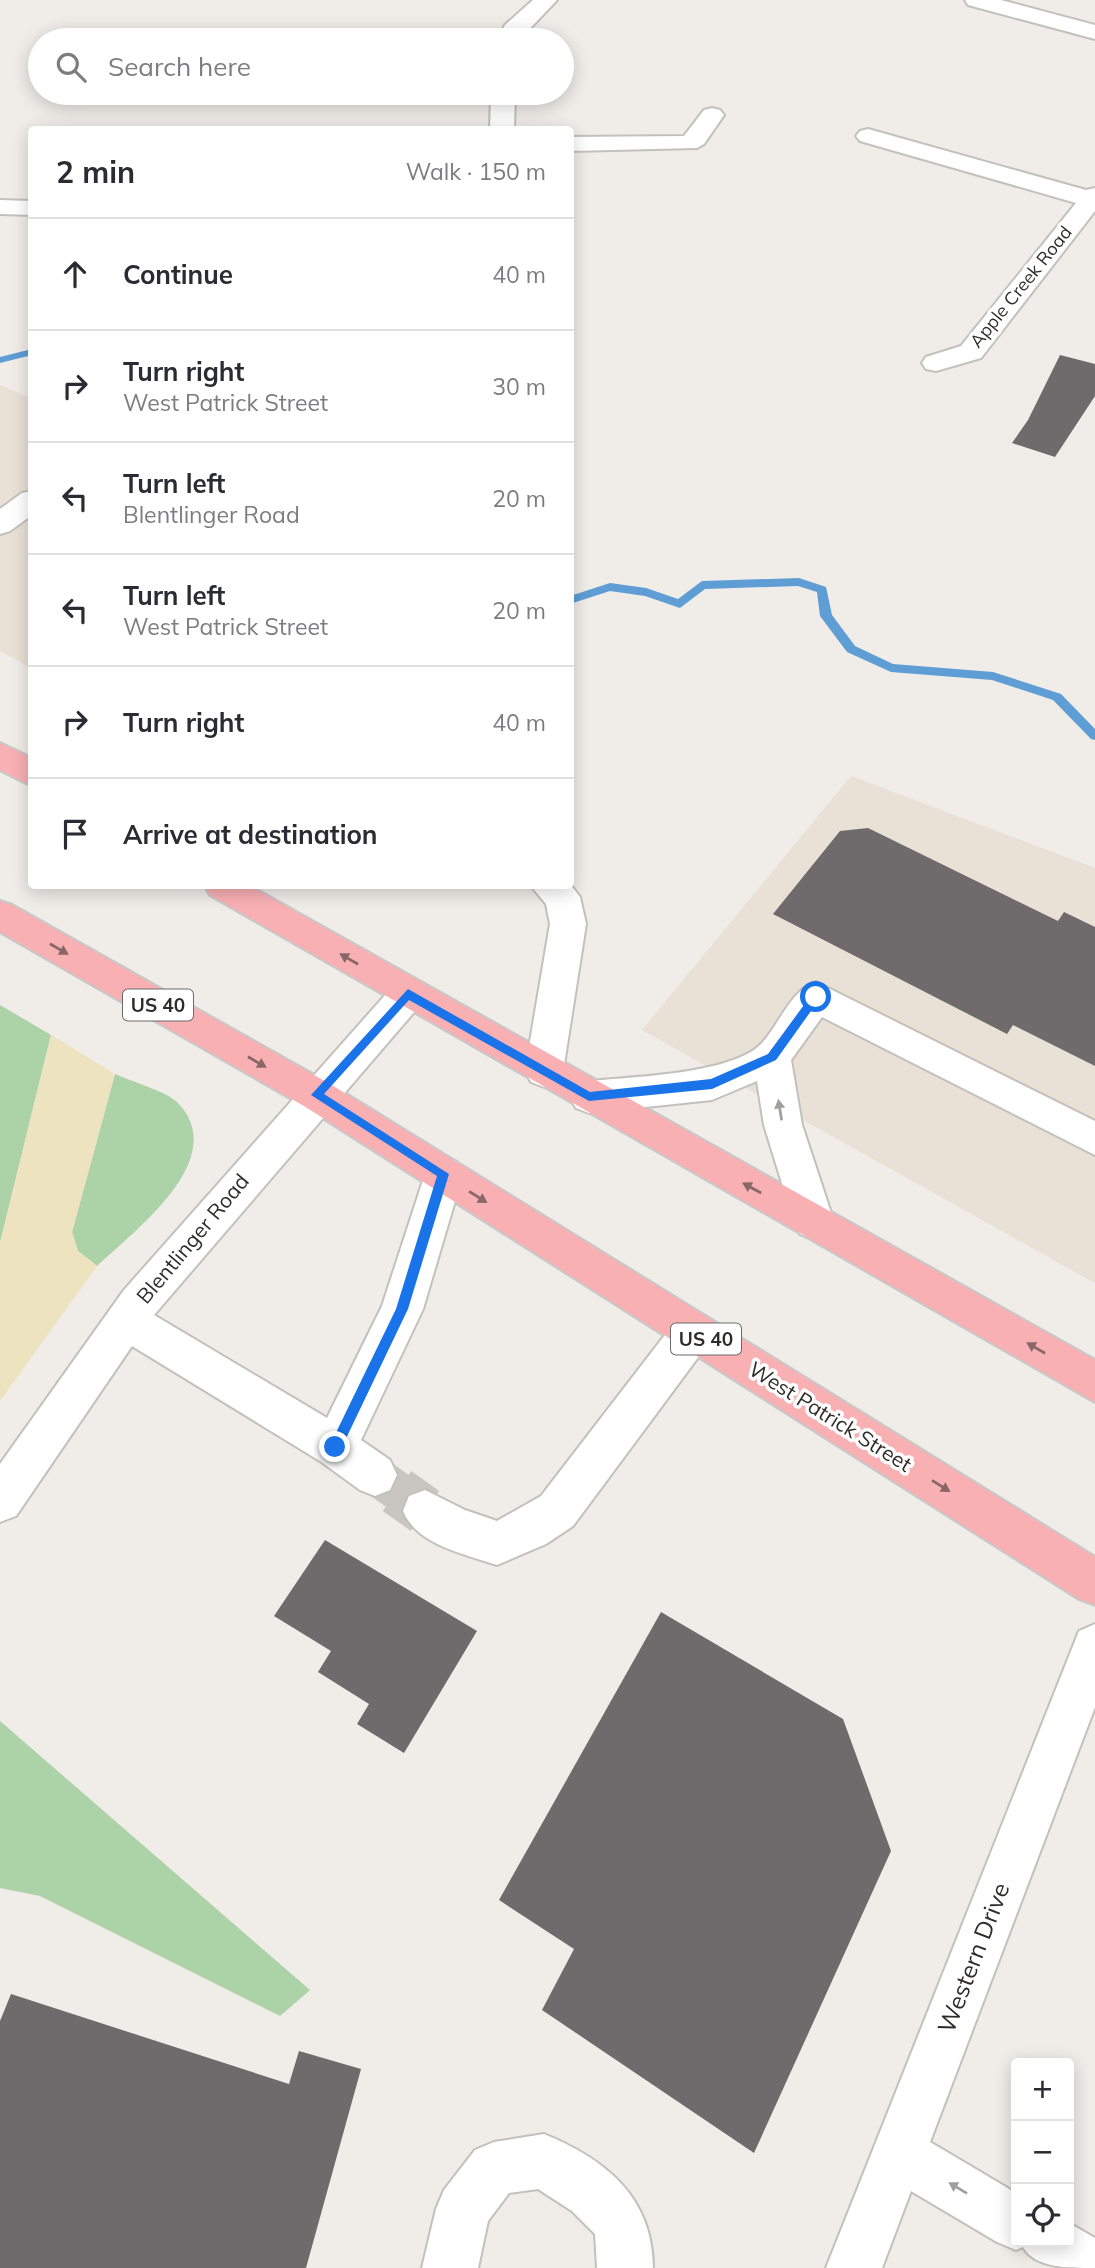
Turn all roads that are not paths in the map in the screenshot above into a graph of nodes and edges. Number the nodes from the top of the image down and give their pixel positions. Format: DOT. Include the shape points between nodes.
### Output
graph roads {
  1 [pos="546,0"];
  2 [pos="976,0"];
  3 [pos="515,28"];
  4 [pos="1095,32"];
  5 [pos="503,105"];
  6 [pos="712,116"];
  7 [pos="502,126"];
  8 [pos="868,136"];
  9 [pos="574,144"];
  10 [pos="1093,197"];
  11 [pos="0,207"];
  12 [pos="28,208"];
  13 [pos="936,363"];
  14 [pos="28,503"];
  15 [pos="0,524"];
  16 [pos="0,755"];
  17 [pos="28,772"];
  18 [pos="227,889"];
  19 [pos="552,889"];
  20 [pos="0,915"];
  21 [pos="408,994"];
  22 [pos="772,1057"];
  23 [pos="544,1071"];
  24 [pos="317,1095"];
  25 [pos="589,1097"];
  26 [pos="1095,1139"];
  27 [pos="443,1174"];
  28 [pos="814,1222"];
  29 [pos="126,1320"];
  30 [pos="693,1331"];
  31 [pos="1095,1382"];
  32 [pos="335,1447"];
  33 [pos="375,1475"];
  34 [pos="0,1502"];
  35 [pos="425,1511"];
  36 [pos="1095,1583"];
  37 [pos="1095,1647"];
  38 [pos="898,2153"];
  39 [pos="1011,2220"];
  40 [pos="1046,2247"];
  41 [pos="1057,2247"];
  42 [pos="450,2268"];
  43 [pos="625,2268"];
  44 [pos="854,2268"];
  45 [pos="1038,2268"];
  46 [pos="1093,2268"];
  1 -- 3 [label="street"];
  2 -- 4 [label="street"];
  5 -- 7 [label="street"];
  6 -- 9 [label="street" via="689,143"];
  8 -- 10 [label="street"];
  10 -- 13 [label="street, Apple Creek Road" via="971,352"];
  11 -- 12 [label="street"];
  14 -- 15 [label="street"];
  16 -- 17 [label="main road"];
  21 -- 18 [label="main road, one-way"];
  19 -- 23 [label="street" via="562,897 568,924"];
  20 -- 24 [label="main road, US 40, one-way"];
  21 -- 23 [label="main road"];
  21 -- 24 [label="street, Blentlinger Road"];
  22 -- 25 [label="street" via="712,1084"];
  22 -- 26 [label="street" via="816,997"];
  28 -- 22 [label="street, one-way" via="783,1125"];
  23 -- 25 [label="main road"];
  24 -- 27 [label="main road, West Patrick Street / US 40"];
  24 -- 29 [label="street, Blentlinger Road"];
  28 -- 25 [label="main road, one-way"];
  27 -- 30 [label="main road, West Patrick Street / US 40, one-way"];
  27 -- 32 [label="street" via="402,1309"];
  31 -- 28 [label="main road, one-way"];
  29 -- 32 [label="street"];
  29 -- 34 [label="street, Blentlinger Road"];
  30 -- 35 [label="street" via="557,1511 497,1543 453,1528"];
  30 -- 36 [label="main road, West Patrick Street / US 40, one-way"];
  32 -- 33 [label="street"];
  37 -- 38 [label="street, Western Drive"];
  39 -- 38 [label="street, one-way"];
  38 -- 44 [label="street, Western Drive"];
  40 -- 45 [label="street"];
  41 -- 46 [label="street"];
  42 -- 43 [label="street" via="463,2209 494,2169 544,2161 614,2210 628,2244"];
}
